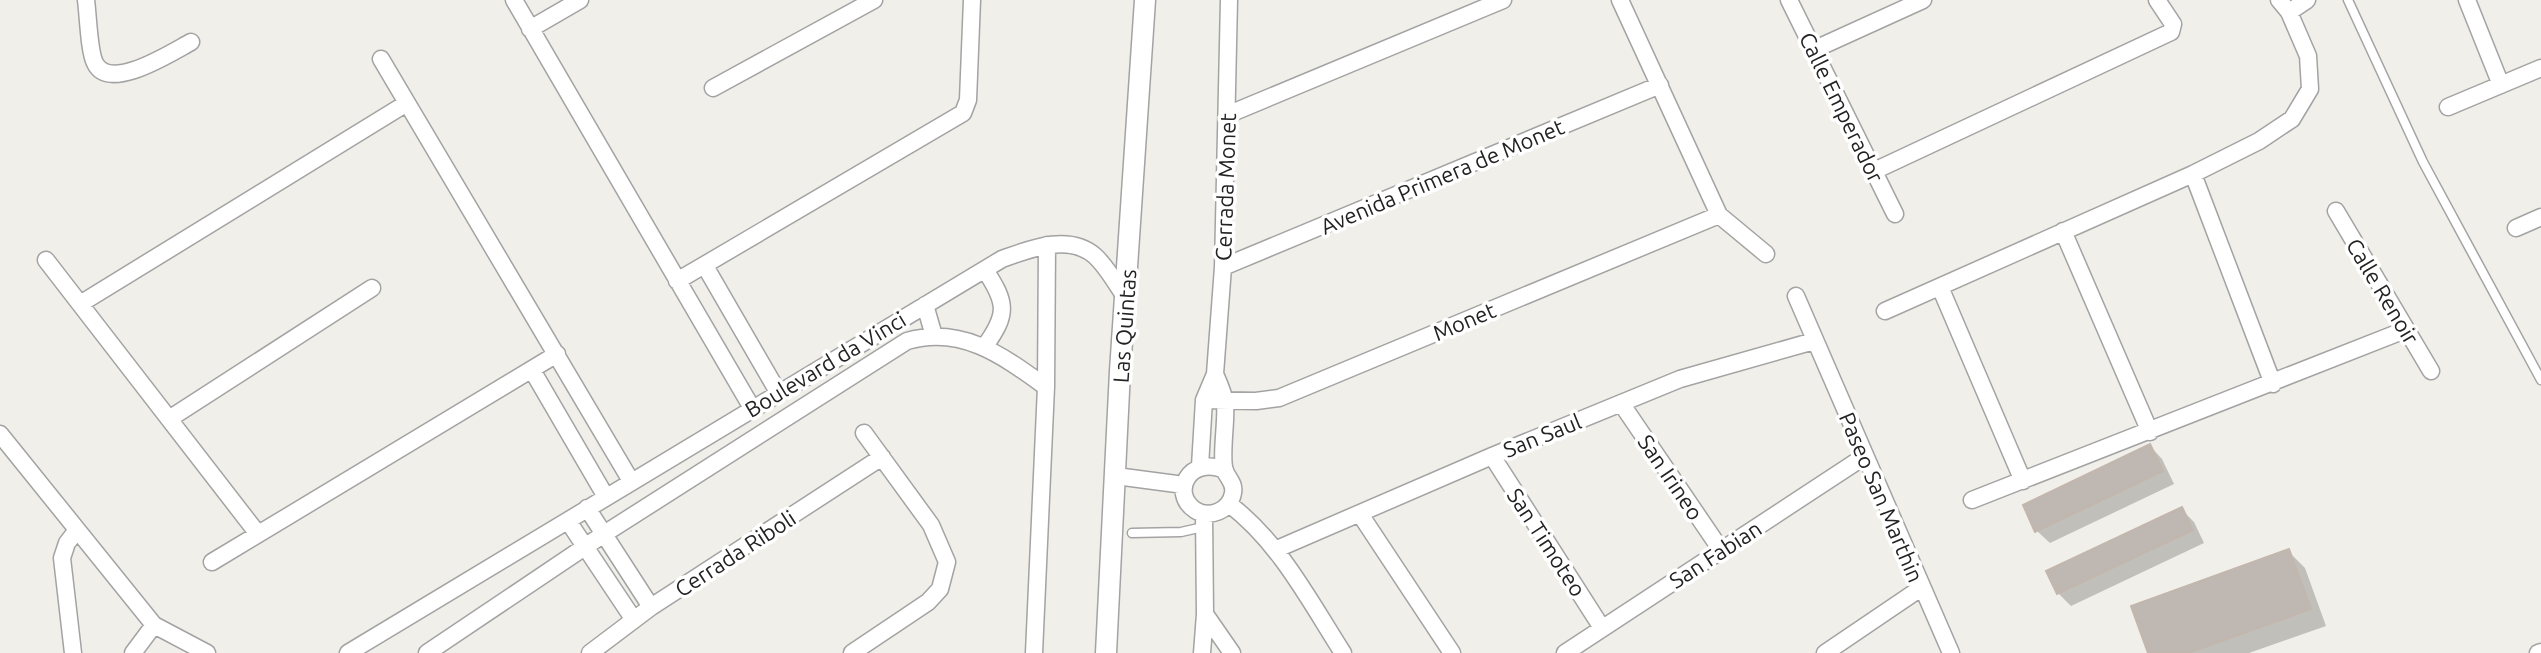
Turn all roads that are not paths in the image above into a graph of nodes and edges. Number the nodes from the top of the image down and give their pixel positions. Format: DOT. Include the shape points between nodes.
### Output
graph roads {
  1 [pos="86,0"];
  2 [pos="514,0"];
  3 [pos="580,0"];
  4 [pos="874,0"];
  5 [pos="972,0"];
  6 [pos="1145,0"];
  7 [pos="1229,0"];
  8 [pos="1503,0"];
  9 [pos="1620,0"];
  10 [pos="1789,0"];
  11 [pos="1923,0"];
  12 [pos="2157,0"];
  13 [pos="2307,0"];
  14 [pos="2348,0"];
  15 [pos="2467,0"];
  16 [pos="2284,6"];
  17 [pos="530,29"];
  18 [pos="191,42"];
  19 [pos="1813,50"];
  20 [pos="381,59"];
  21 [pos="2541,68"];
  22 [pos="1660,85"];
  23 [pos="2501,85"];
  24 [pos="713,88"];
  25 [pos="407,103"];
  26 [pos="2448,107"];
  27 [pos="1227,115"];
  28 [pos="1874,171"];
  29 [pos="2193,174"];
  30 [pos="2336,211"];
  31 [pos="1895,214"];
  32 [pos="1719,215"];
  33 [pos="2541,217"];
  34 [pos="2516,228"];
  35 [pos="2063,231"];
  36 [pos="1055,245"];
  37 [pos="1766,254"];
  38 [pos="46,260"];
  39 [pos="705,266"];
  40 [pos="1223,267"];
  41 [pos="985,270"];
  42 [pos="677,281"];
  43 [pos="1940,287"];
  44 [pos="372,288"];
  45 [pos="1796,296"];
  46 [pos="1126,298"];
  47 [pos="80,304"];
  48 [pos="925,305"];
  49 [pos="1885,311"];
  50 [pos="2405,330"];
  51 [pos="934,336"];
  52 [pos="1814,341"];
  53 [pos="985,346"];
  54 [pos="557,354"];
  55 [pos="532,370"];
  56 [pos="2431,371"];
  57 [pos="1215,374"];
  58 [pos="2541,380"];
  59 [pos="2273,384"];
  60 [pos="1046,387"];
  61 [pos="778,392"];
  62 [pos="1204,400"];
  63 [pos="1225,401"];
  64 [pos="1621,403"];
  65 [pos="752,408"];
  66 [pos="169,419"];
  67 [pos="2150,432"];
  68 [pos="864,433"];
  69 [pos="0,434"];
  70 [pos="1492,456"];
  71 [pos="1865,456"];
  72 [pos="882,457"];
  73 [pos="1200,466"];
  74 [pos="1225,470"];
  75 [pos="1116,476"];
  76 [pos="631,481"];
  77 [pos="2023,481"];
  78 [pos="1184,485"];
  79 [pos="606,497"];
  80 [pos="1972,500"];
  81 [pos="1229,504"];
  82 [pos="587,508"];
  83 [pos="1360,514"];
  84 [pos="568,521"];
  85 [pos="1204,521"];
  86 [pos="77,530"];
  87 [pos="1132,533"];
  88 [pos="258,534"];
  89 [pos="604,534"];
  90 [pos="585,547"];
  91 [pos="1277,549"];
  92 [pos="1721,550"];
  93 [pos="212,562"];
  94 [pos="1921,588"];
  95 [pos="651,607"];
  96 [pos="1205,614"];
  97 [pos="634,620"];
  98 [pos="154,625"];
  99 [pos="1602,628"];
  100 [pos="143,650"];
  101 [pos="73,653"];
  102 [pos="207,653"];
  103 [pos="348,653"];
  104 [pos="427,653"];
  105 [pos="590,653"];
  106 [pos="852,653"];
  107 [pos="1034,653"];
  108 [pos="1106,653"];
  109 [pos="1202,653"];
  110 [pos="1232,653"];
  111 [pos="1343,653"];
  112 [pos="1452,653"];
  113 [pos="1565,653"];
  114 [pos="1825,653"];
  115 [pos="1951,653"];
  1 -- 18 [label="street" via="95,63 103,72 115,75 140,68"];
  2 -- 17 [label="street"];
  3 -- 17 [label="street"];
  4 -- 24 [label="street"];
  5 -- 39 [label="street" via="963,113"];
  6 -- 46 [label="street, Las Quintas"];
  7 -- 27 [label="street, Cerrada Monet"];
  8 -- 27 [label="street"];
  9 -- 22 [label="street"];
  10 -- 19 [label="street, Calle Emperador"];
  11 -- 19 [label="street"];
  12 -- 28 [label="street" via="2173,24 2171,32"];
  13 -- 16 [label="street"];
  14 -- 58 [label="lane" via="2423,162"];
  15 -- 23 [label="street"];
  16 -- 29 [label="street" via="2308,56 2310,89 2292,119"];
  17 -- 42 [label="street"];
  19 -- 28 [label="street, Calle Emperador"];
  20 -- 25 [label="street"];
  21 -- 23 [label="street"];
  22 -- 32 [label="street"];
  22 -- 40 [label="street, Avenida Primera de Monet"];
  23 -- 26 [label="street"];
  25 -- 47 [label="street"];
  25 -- 54 [label="street"];
  27 -- 40 [label="street, Cerrada Monet"];
  28 -- 31 [label="street, Calle Emperador"];
  29 -- 35 [label="street"];
  29 -- 59 [label="street"];
  30 -- 50 [label="street, Calle Renoir"];
  32 -- 37 [label="street"];
  32 -- 63 [label="street, Monet" via="1279,398"];
  33 -- 34 [label="street"];
  35 -- 43 [label="street"];
  35 -- 67 [label="street"];
  36 -- 41 [label="street" via="1002,259"];
  36 -- 46 [label="street" via="1095,256"];
  36 -- 60 [label="street"];
  38 -- 47 [label="street"];
  39 -- 42 [label="street"];
  39 -- 61 [label="street"];
  40 -- 57 [label="street, Cerrada Monet"];
  41 -- 48 [label="street"];
  41 -- 53 [label="street" via="1003,306"];
  42 -- 65 [label="street"];
  43 -- 49 [label="street"];
  43 -- 77 [label="street"];
  44 -- 66 [label="street"];
  45 -- 52 [label="street, Paseo San Marthin"];
  46 -- 75 [label="street, Las Quintas"];
  47 -- 66 [label="street"];
  48 -- 51 [label="street, Boulevard da Vinci"];
  48 -- 61 [label="street, Boulevard da Vinci"];
  50 -- 56 [label="street, Calle Renoir"];
  50 -- 59 [label="street"];
  51 -- 53 [label="street"];
  51 -- 89 [label="street, Boulevard da Vinci" via="896,347"];
  52 -- 64 [label="street, San Saul" via="1723,366"];
  52 -- 71 [label="street, Paseo San Marthin"];
  53 -- 60 [label="street"];
  54 -- 55 [label="street"];
  54 -- 76 [label="street"];
  55 -- 79 [label="street"];
  55 -- 88 [label="street"];
  57 -- 62 [label="street"];
  57 -- 63 [label="street"];
  59 -- 67 [label="street"];
  60 -- 107 [label="street"];
  61 -- 65 [label="street, Boulevard da Vinci"];
  62 -- 63 [label="street, Monet"];
  62 -- 73 [label="street"];
  63 -- 74 [label="street"];
  64 -- 70 [label="street, San Saul"];
  64 -- 92 [label="street, San Irineo"];
  65 -- 76 [label="street, Boulevard da Vinci"];
  66 -- 88 [label="street"];
  67 -- 77 [label="street"];
  68 -- 72 [label="street"];
  69 -- 86 [label="street"];
  70 -- 83 [label="street, San Saul"];
  70 -- 99 [label="street, San Timoteo"];
  71 -- 92 [label="street, San Fabian"];
  71 -- 94 [label="street, Paseo San Marthin"];
  72 -- 95 [label="street, Cerrada Riboli"];
  72 -- 106 [label="street" via="931,525 947,562 940,589 928,602"];
  73 -- 74 [label="street"];
  73 -- 78 [label="street"];
  74 -- 81 [label="street" via="1232,480"];
  75 -- 78 [label="street"];
  75 -- 108 [label="street, Las Quintas"];
  76 -- 79 [label="street, Boulevard da Vinci"];
  77 -- 80 [label="street"];
  78 -- 85 [label="street" via="1185,498"];
  79 -- 82 [label="street, Boulevard da Vinci"];
  81 -- 85 [label="street"];
  81 -- 91 [label="street"];
  82 -- 84 [label="street, Boulevard da Vinci"];
  82 -- 89 [label="street"];
  83 -- 91 [label="street, San Saul"];
  83 -- 112 [label="street"];
  84 -- 90 [label="street"];
  84 -- 103 [label="street, Boulevard da Vinci"];
  85 -- 87 [label="lane" via="1181,532"];
  85 -- 96 [label="street"];
  86 -- 98 [label="street"];
  86 -- 101 [label="street" via="62,558"];
  88 -- 93 [label="street"];
  89 -- 90 [label="street, Boulevard da Vinci"];
  89 -- 95 [label="street"];
  90 -- 97 [label="street"];
  90 -- 104 [label="street, Boulevard da Vinci"];
  91 -- 111 [label="street"];
  92 -- 99 [label="street, San Fabian"];
  94 -- 114 [label="street"];
  94 -- 115 [label="street, Paseo San Marthin"];
  95 -- 97 [label="street, Cerrada Riboli"];
  96 -- 109 [label="street"];
  96 -- 110 [label="street"];
  97 -- 105 [label="street, Cerrada Riboli"];
  98 -- 100 [label="street"];
  98 -- 102 [label="street"];
  99 -- 113 [label="street, San Fabian"];
}
